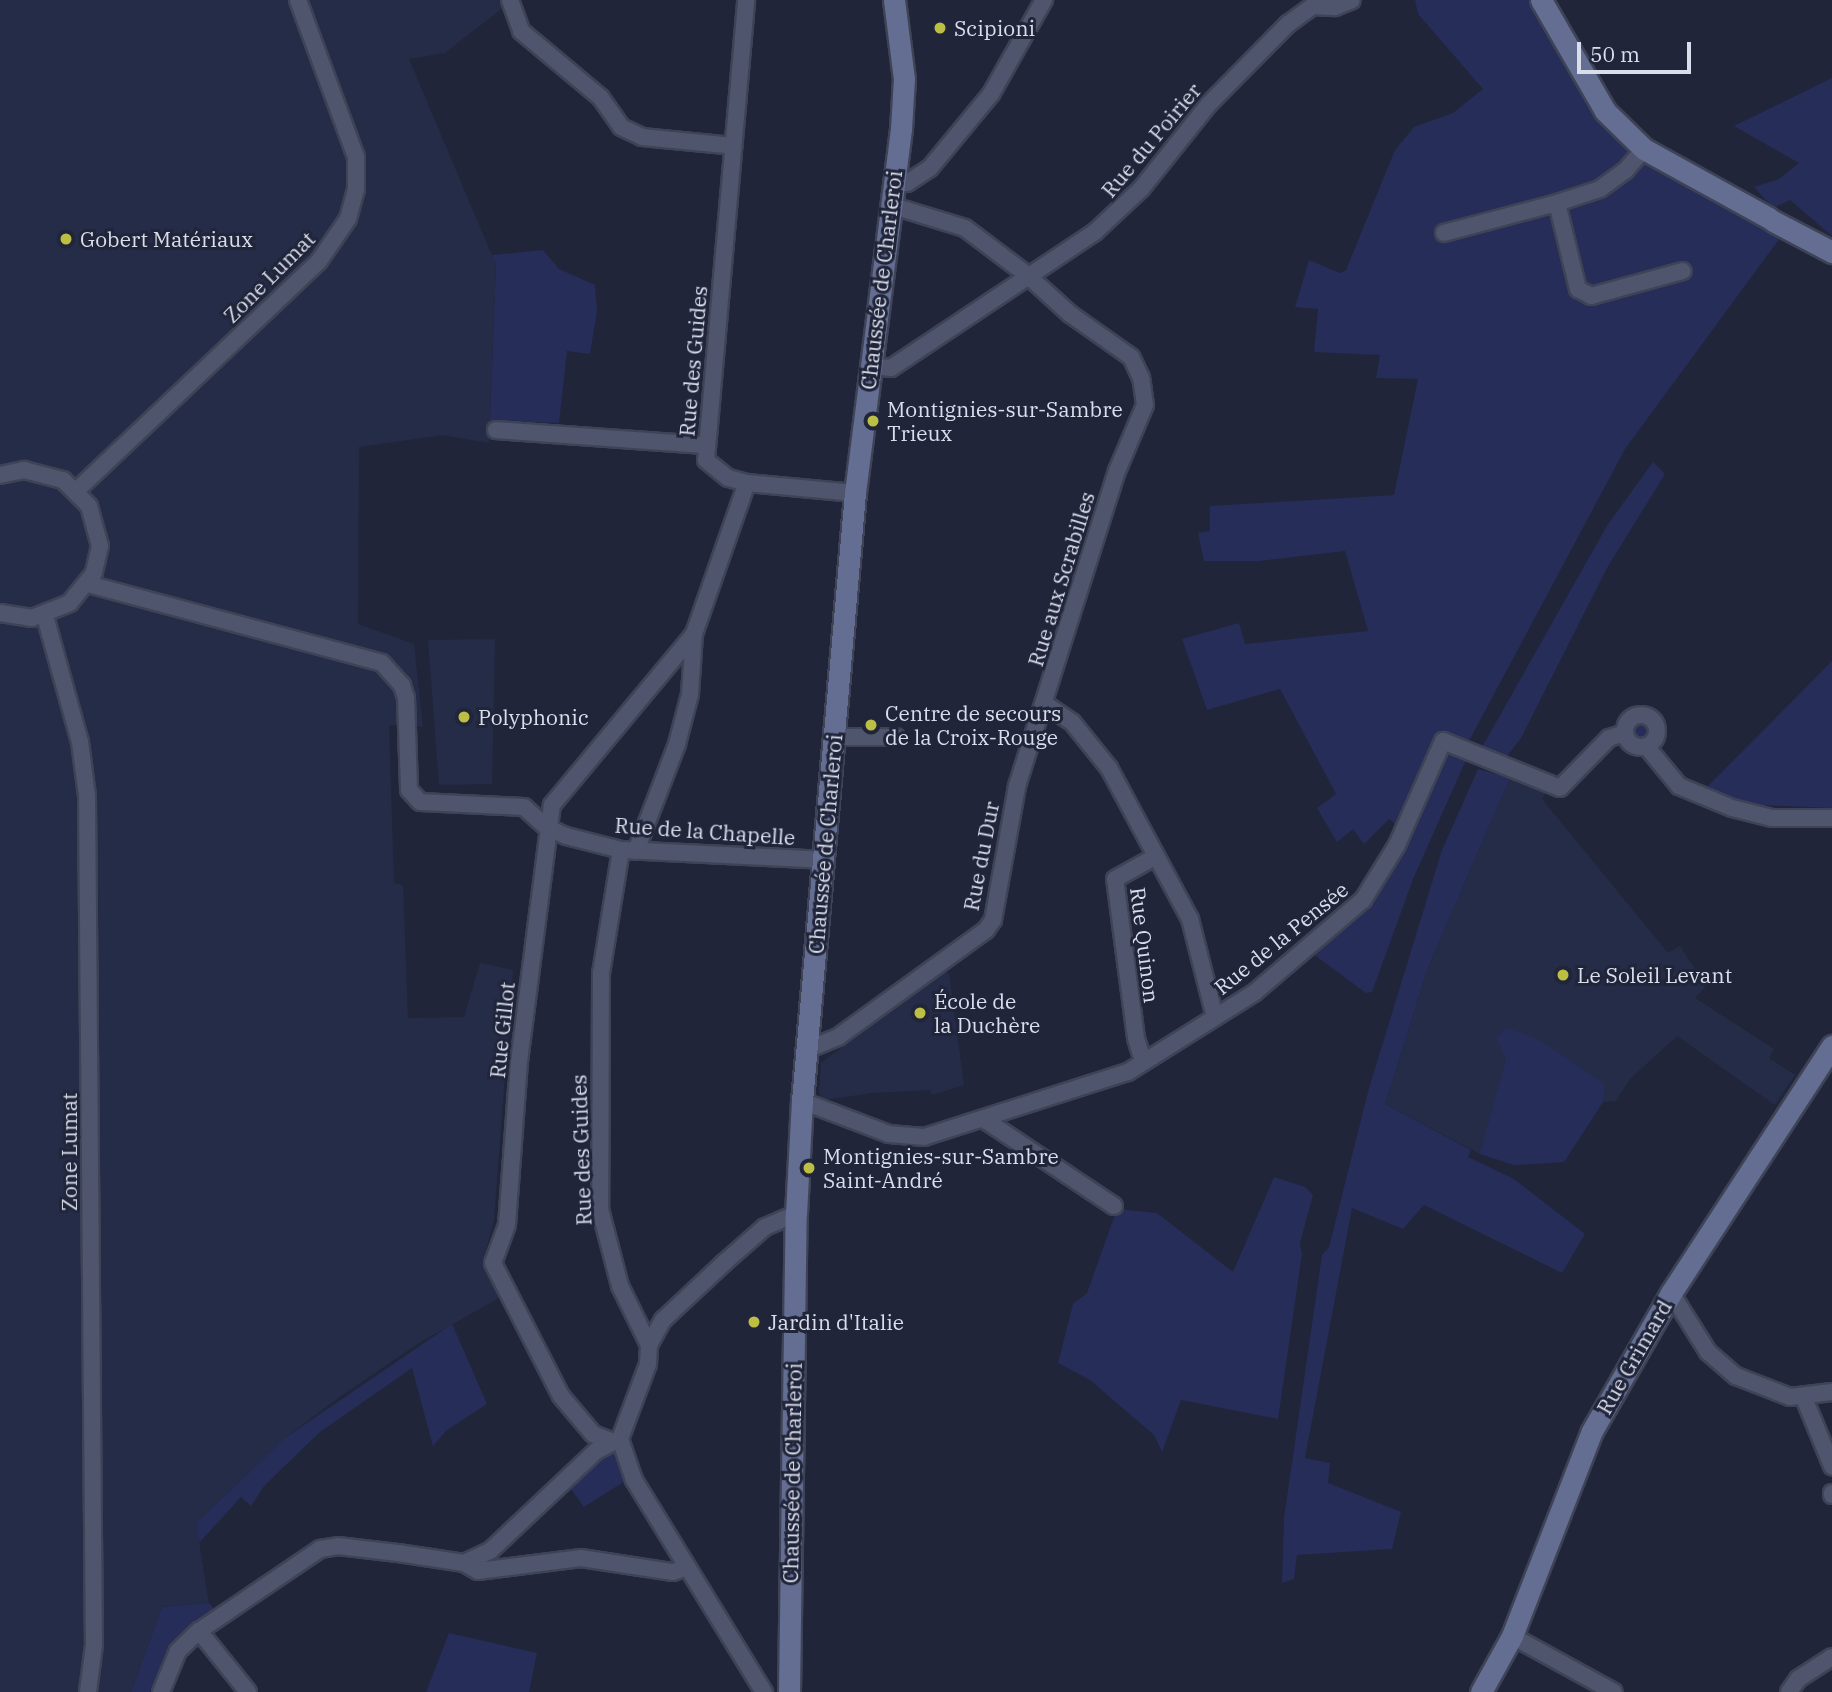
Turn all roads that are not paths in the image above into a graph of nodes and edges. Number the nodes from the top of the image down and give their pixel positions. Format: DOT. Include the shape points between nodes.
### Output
graph roads {
  1 [pos="298,0"];
  2 [pos="510,0"];
  3 [pos="746,0"];
  4 [pos="894,0"];
  5 [pos="1044,0"];
  6 [pos="1352,0"];
  7 [pos="1541,0"];
  8 [pos="1312,3"];
  9 [pos="733,146"];
  10 [pos="1644,149"];
  11 [pos="892,195"];
  12 [pos="1557,203"];
  13 [pos="1444,233"];
  14 [pos="1832,252"];
  15 [pos="1683,271"];
  16 [pos="1026,274"];
  17 [pos="869,366"];
  18 [pos="496,430"];
  19 [pos="706,444"];
  20 [pos="0,475"];
  21 [pos="747,483"];
  22 [pos="77,490"];
  23 [pos="855,493"];
  24 [pos="88,584"];
  25 [pos="0,613"];
  26 [pos="45,616"];
  27 [pos="694,634"];
  28 [pos="1045,704"];
  29 [pos="1625,733"];
  30 [pos="835,737"];
  31 [pos="896,737"];
  32 [pos="1646,746"];
  33 [pos="1832,818"];
  34 [pos="546,827"];
  35 [pos="629,851"];
  36 [pos="1155,857"];
  37 [pos="824,860"];
  38 [pos="1215,1017"];
  39 [pos="806,1050"];
  40 [pos="1829,1058"];
  41 [pos="1143,1060"];
  42 [pos="802,1101"];
  43 [pos="985,1120"];
  44 [pos="1114,1206"];
  45 [pos="796,1214"];
  46 [pos="1671,1293"];
  47 [pos="649,1345"];
  48 [pos="1832,1392"];
  49 [pos="1804,1398"];
  50 [pos="615,1440"];
  51 [pos="1832,1466"];
  52 [pos="464,1563"];
  53 [pos="685,1568"];
  54 [pos="199,1631"];
  55 [pos="1511,1636"];
  56 [pos="1832,1657"];
  57 [pos="88,1692"];
  58 [pos="161,1692"];
  59 [pos="248,1692"];
  60 [pos="764,1692"];
  61 [pos="789,1692"];
  62 [pos="1481,1692"];
  63 [pos="1614,1692"];
  64 [pos="1788,1692"];
  1 -- 22 [label="street, Zone Lumat" via="356,157 356,189 348,219 319,261"];
  2 -- 9 [label="street" via="522,31 601,98 621,127 642,137"];
  3 -- 9 [label="street, Rue des Guides"];
  4 -- 11 [label="main road, Chaussée de Charleroi" via="904,79"];
  5 -- 11 [label="street" via="991,94 930,168"];
  6 -- 8 [label="street, Rue du Poirier" via="1335,6"];
  7 -- 10 [label="main road" via="1605,111"];
  8 -- 16 [label="street, Rue du Poirier" via="1248,62 1120,211 1095,232"];
  9 -- 19 [label="street, Rue des Guides"];
  10 -- 12 [label="street" via="1600,189"];
  10 -- 14 [label="main road"];
  11 -- 16 [label="street, Rue aux Scrabilles" via="965,228"];
  11 -- 17 [label="main road, Chaussée de Charleroi"];
  12 -- 13 [label="street"];
  12 -- 15 [label="street" via="1581,294 1599,295"];
  16 -- 17 [label="street, Rue du Poirier" via="891,369"];
  16 -- 28 [label="street, Rue aux Scrabilles" via="1070,314 1130,357 1141,378 1145,405 1117,471"];
  17 -- 23 [label="main road, Chaussée de Charleroi"];
  18 -- 19 [label="street"];
  19 -- 21 [label="street, Rue des Guides" via="706,460 728,478"];
  20 -- 22 [label="street" via="24,470 46,473"];
  21 -- 23 [label="street"];
  21 -- 27 [label="street, Rue des Guides"];
  22 -- 24 [label="street" via="98,525 98,560"];
  23 -- 30 [label="main road, Chaussée de Charleroi"];
  24 -- 26 [label="street" via="71,603"];
  24 -- 34 [label="street, Rue de la Chapelle" via="368,656 392,671 402,685 409,790 419,802 524,807"];
  25 -- 26 [label="street"];
  26 -- 57 [label="street, Zone Lumat" via="79,742 87,796 94,1645"];
  27 -- 34 [label="street, Rue Gillot" via="552,805"];
  27 -- 35 [label="street, Rue des Guides" via="690,694 677,744"];
  28 -- 36 [label="street" via="1072,722 1109,768"];
  28 -- 39 [label="street, Rue du Dur" via="1017,786 993,919 986,930 838,1037"];
  29 -- 32 [label="street" via="1631,744"];
  29 -- 32 [label="street, Rue de la Pensée" via="1632,717 1648,716 1657,729"];
  29 -- 38 [label="street, Rue de la Pensée" via="1609,738 1560,788 1443,741 1374,888 1254,993"];
  30 -- 31 [label="street"];
  30 -- 37 [label="main road, Chaussée de Charleroi"];
  32 -- 33 [label="street" via="1661,770 1679,786 1732,808 1772,818"];
  34 -- 35 [label="street, Rue de la Chapelle"];
  34 -- 50 [label="street, Rue Gillot" via="519,1062 507,1225 493,1263 561,1396 593,1434"];
  35 -- 37 [label="street, Rue de la Chapelle"];
  35 -- 47 [label="street, Rue des Guides" via="601,974 600,1209 620,1286"];
  36 -- 38 [label="street" via="1190,919"];
  36 -- 41 [label="street, Rue Quinon" via="1115,880 1136,1038"];
  37 -- 39 [label="main road, Chaussée de Charleroi"];
  38 -- 41 [label="street"];
  39 -- 42 [label="main road, Chaussée de Charleroi"];
  40 -- 46 [label="main road, Rue Grimard"];
  41 -- 43 [label="street" via="1098,1085"];
  42 -- 43 [label="street" via="889,1134 924,1137"];
  42 -- 45 [label="main road, Chaussée de Charleroi"];
  43 -- 44 [label="street"];
  45 -- 47 [label="street" via="765,1227 725,1262 663,1320"];
  45 -- 61 [label="main road, Chaussée de Charleroi"];
  46 -- 49 [label="street" via="1692,1331 1721,1365 1755,1385"];
  46 -- 55 [label="main road, Rue Grimard" via="1592,1431"];
  47 -- 50 [label="street" via="648,1364"];
  48 -- 49 [label="street"];
  49 -- 51 [label="street"];
  50 -- 52 [label="street" via="490,1551"];
  50 -- 53 [label="street"];
  52 -- 53 [label="street" via="478,1571 581,1558 673,1572"];
  52 -- 54 [label="street" via="338,1546 320,1549"];
  53 -- 60 [label="street"];
  54 -- 58 [label="street" via="178,1651"];
  54 -- 59 [label="street"];
  55 -- 62 [label="main road, Rue Grimard"];
  55 -- 63 [label="street"];
  56 -- 64 [label="street" via="1798,1679"];
}
